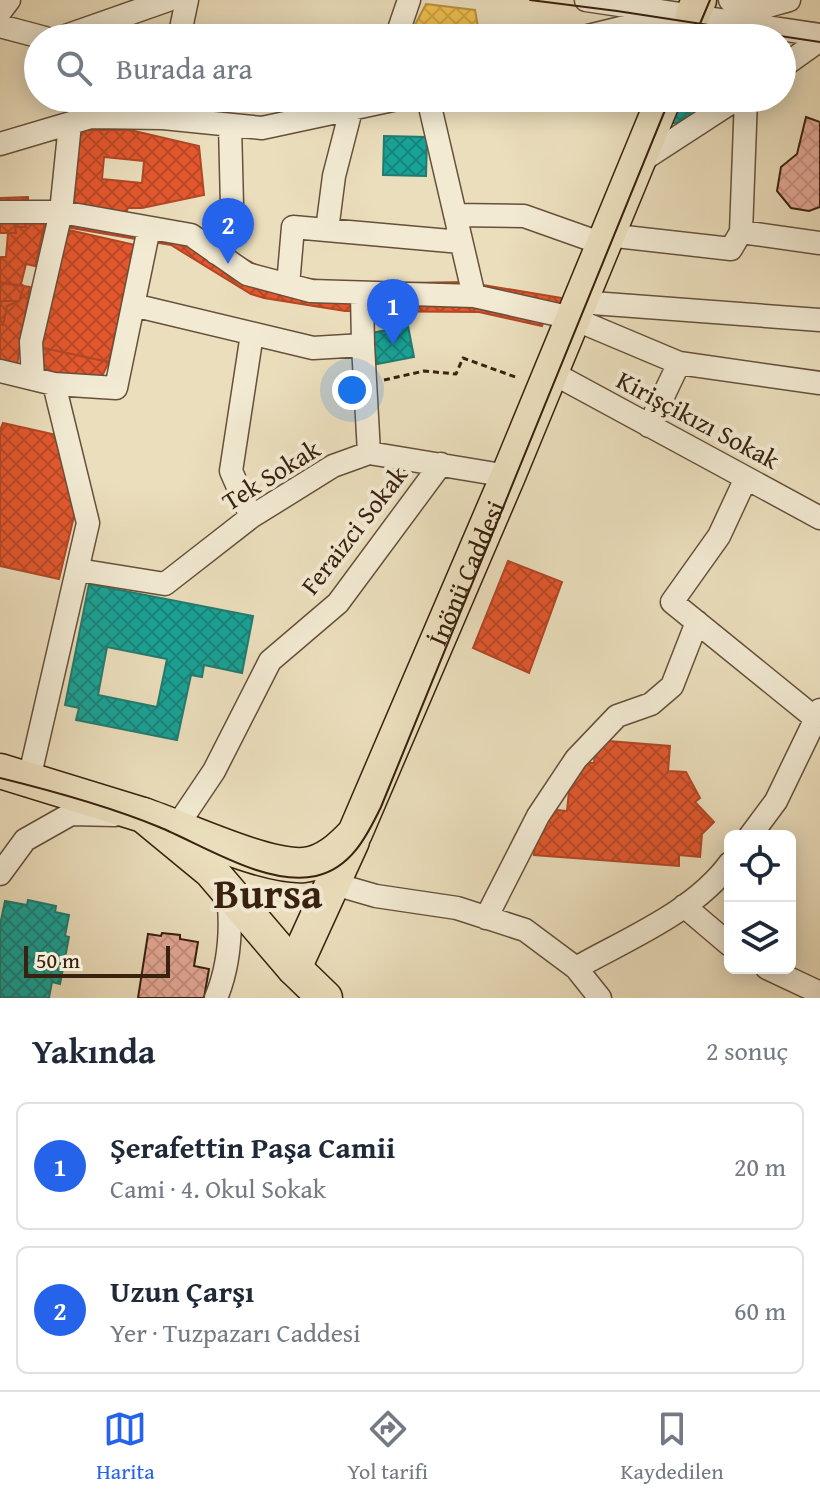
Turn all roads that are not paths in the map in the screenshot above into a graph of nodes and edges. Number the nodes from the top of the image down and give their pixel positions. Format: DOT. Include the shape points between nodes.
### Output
graph roads {
  1 [pos="9,0"];
  2 [pos="168,0"];
  3 [pos="187,0"];
  4 [pos="409,0"];
  5 [pos="586,0"];
  6 [pos="730,0"];
  7 [pos="789,0"];
  8 [pos="0,12"];
  9 [pos="694,20"];
  10 [pos="100,24"];
  11 [pos="182,24"];
  12 [pos="401,24"];
  13 [pos="655,24"];
  14 [pos="722,24"];
  15 [pos="0,26"];
  16 [pos="24,32"];
  17 [pos="796,35"];
  18 [pos="820,38"];
  19 [pos="796,56"];
  20 [pos="180,112"];
  21 [pos="341,112"];
  22 [pos="350,112"];
  23 [pos="431,112"];
  24 [pos="658,112"];
  25 [pos="717,112"];
  26 [pos="745,112"];
  27 [pos="81,113"];
  28 [pos="230,125"];
  29 [pos="0,144"];
  30 [pos="637,164"];
  31 [pos="0,212"];
  32 [pos="61,212"];
  33 [pos="455,215"];
  34 [pos="149,228"];
  35 [pos="327,230"];
  36 [pos="741,232"];
  37 [pos="605,239"];
  38 [pos="461,242"];
  39 [pos="820,243"];
  40 [pos="216,253"];
  41 [pos="288,285"];
  42 [pos="362,293"];
  43 [pos="474,296"];
  44 [pos="133,305"];
  45 [pos="575,310"];
  46 [pos="820,320"];
  47 [pos="252,334"];
  48 [pos="363,345"];
  49 [pos="679,363"];
  50 [pos="0,371"];
  51 [pos="535,375"];
  52 [pos="43,381"];
  53 [pos="820,383"];
  54 [pos="649,426"];
  55 [pos="369,453"];
  56 [pos="441,464"];
  57 [pos="508,476"];
  58 [pos="746,478"];
  59 [pos="251,517"];
  60 [pos="820,518"];
  61 [pos="78,570"];
  62 [pos="697,622"];
  63 [pos="818,714"];
  64 [pos="15,775"];
  65 [pos="143,815"];
  66 [pos="177,826"];
  67 [pos="754,830"];
  68 [pos="355,833"];
  69 [pos="724,871"];
  70 [pos="0,874"];
  71 [pos="331,883"];
  72 [pos="227,887"];
  73 [pos="684,906"];
  74 [pos="486,918"];
  75 [pos="724,940"];
  76 [pos="294,968"];
  77 [pos="576,968"];
  78 [pos="780,974"];
  79 [pos="820,993"];
  80 [pos="216,998"];
  81 [pos="325,998"];
  82 [pos="600,998"];
  1 -- 8 [label="street"];
  2 -- 10 [label="street"];
  3 -- 11 [label="street"];
  4 -- 12 [label="street"];
  5 -- 9 [label="street"];
  6 -- 7 [label="street" via="750,10"];
  9 -- 13 [label="street"];
  9 -- 14 [label="street"];
  15 -- 16 [label="street"];
  17 -- 18 [label="street"];
  18 -- 19 [label="street"];
  20 -- 28 [label="street"];
  21 -- 28 [label="street" via="262,128"];
  22 -- 35 [label="street"];
  23 -- 33 [label="street"];
  24 -- 30 [label="main road, İnönü Caddesi"];
  25 -- 30 [label="street"];
  26 -- 36 [label="street"];
  27 -- 29 [label="street"];
  27 -- 32 [label="street"];
  28 -- 40 [label="street" via="232,206"];
  30 -- 37 [label="main road, İnönü Caddesi"];
  31 -- 32 [label="street"];
  32 -- 34 [label="street"];
  32 -- 52 [label="street" via="31,342"];
  33 -- 37 [label="street" via="524,216"];
  33 -- 38 [label="street"];
  34 -- 40 [label="street" via="191,235"];
  34 -- 44 [label="street"];
  35 -- 38 [label="street"];
  35 -- 41 [label="street" via="293,227"];
  36 -- 37 [label="street" via="731,249"];
  36 -- 39 [label="street"];
  37 -- 45 [label="main road, İnönü Caddesi"];
  38 -- 43 [label="street"];
  40 -- 41 [label="street" via="247,274"];
  41 -- 42 [label="street"];
  42 -- 43 [label="street"];
  42 -- 48 [label="street"];
  43 -- 45 [label="street"];
  44 -- 47 [label="street"];
  44 -- 52 [label="street" via="116,388"];
  45 -- 46 [label="street"];
  45 -- 49 [label="street"];
  45 -- 51 [label="main road, İnönü Caddesi"];
  47 -- 48 [label="street" via="313,348"];
  47 -- 59 [label="street" via="231,471"];
  48 -- 55 [label="street"];
  49 -- 53 [label="street"];
  49 -- 54 [label="street"];
  50 -- 52 [label="street"];
  51 -- 54 [label="street, Kirişçikızı Sokak"];
  51 -- 57 [label="main road, İnönü Caddesi"];
  52 -- 61 [label="street" via="88,523"];
  54 -- 58 [label="street, Kirişçikızı Sokak"];
  55 -- 56 [label="street, Tek Sokak"];
  55 -- 59 [label="street, Tek Sokak" via="333,466"];
  56 -- 57 [label="street, Tek Sokak"];
  56 -- 66 [label="street, Feraizci Sokak" via="338,603 270,661 214,771"];
  57 -- 68 [label="main road, İnönü Caddesi"];
  58 -- 60 [label="street, Kirişçikızı Sokak"];
  58 -- 62 [label="street" via="719,536 672,602"];
  59 -- 61 [label="street, Tek Sokak" via="165,584"];
  61 -- 64 [label="street"];
  62 -- 63 [label="street"];
  62 -- 74 [label="street" via="672,686 651,704 617,716 576,759 538,816"];
  63 -- 67 [label="street" via="776,801"];
  64 -- 65 [label="main road, İnönü Caddesi"];
  65 -- 66 [label="main road, İnönü Caddesi"];
  65 -- 70 [label="street" via="71,814 25,840"];
  65 -- 72 [label="main road"];
  66 -- 68 [label="main road, İnönü Caddesi" via="293,865 326,859"];
  68 -- 71 [label="main road"];
  69 -- 73 [label="street"];
  71 -- 74 [label="street"];
  71 -- 76 [label="main road"];
  72 -- 76 [label="main road"];
  72 -- 80 [label="street" via="229,945"];
  73 -- 75 [label="street"];
  73 -- 77 [label="street"];
  74 -- 77 [label="street" via="525,930"];
  76 -- 81 [label="main road"];
  77 -- 82 [label="street"];
  78 -- 79 [label="street"];
}
